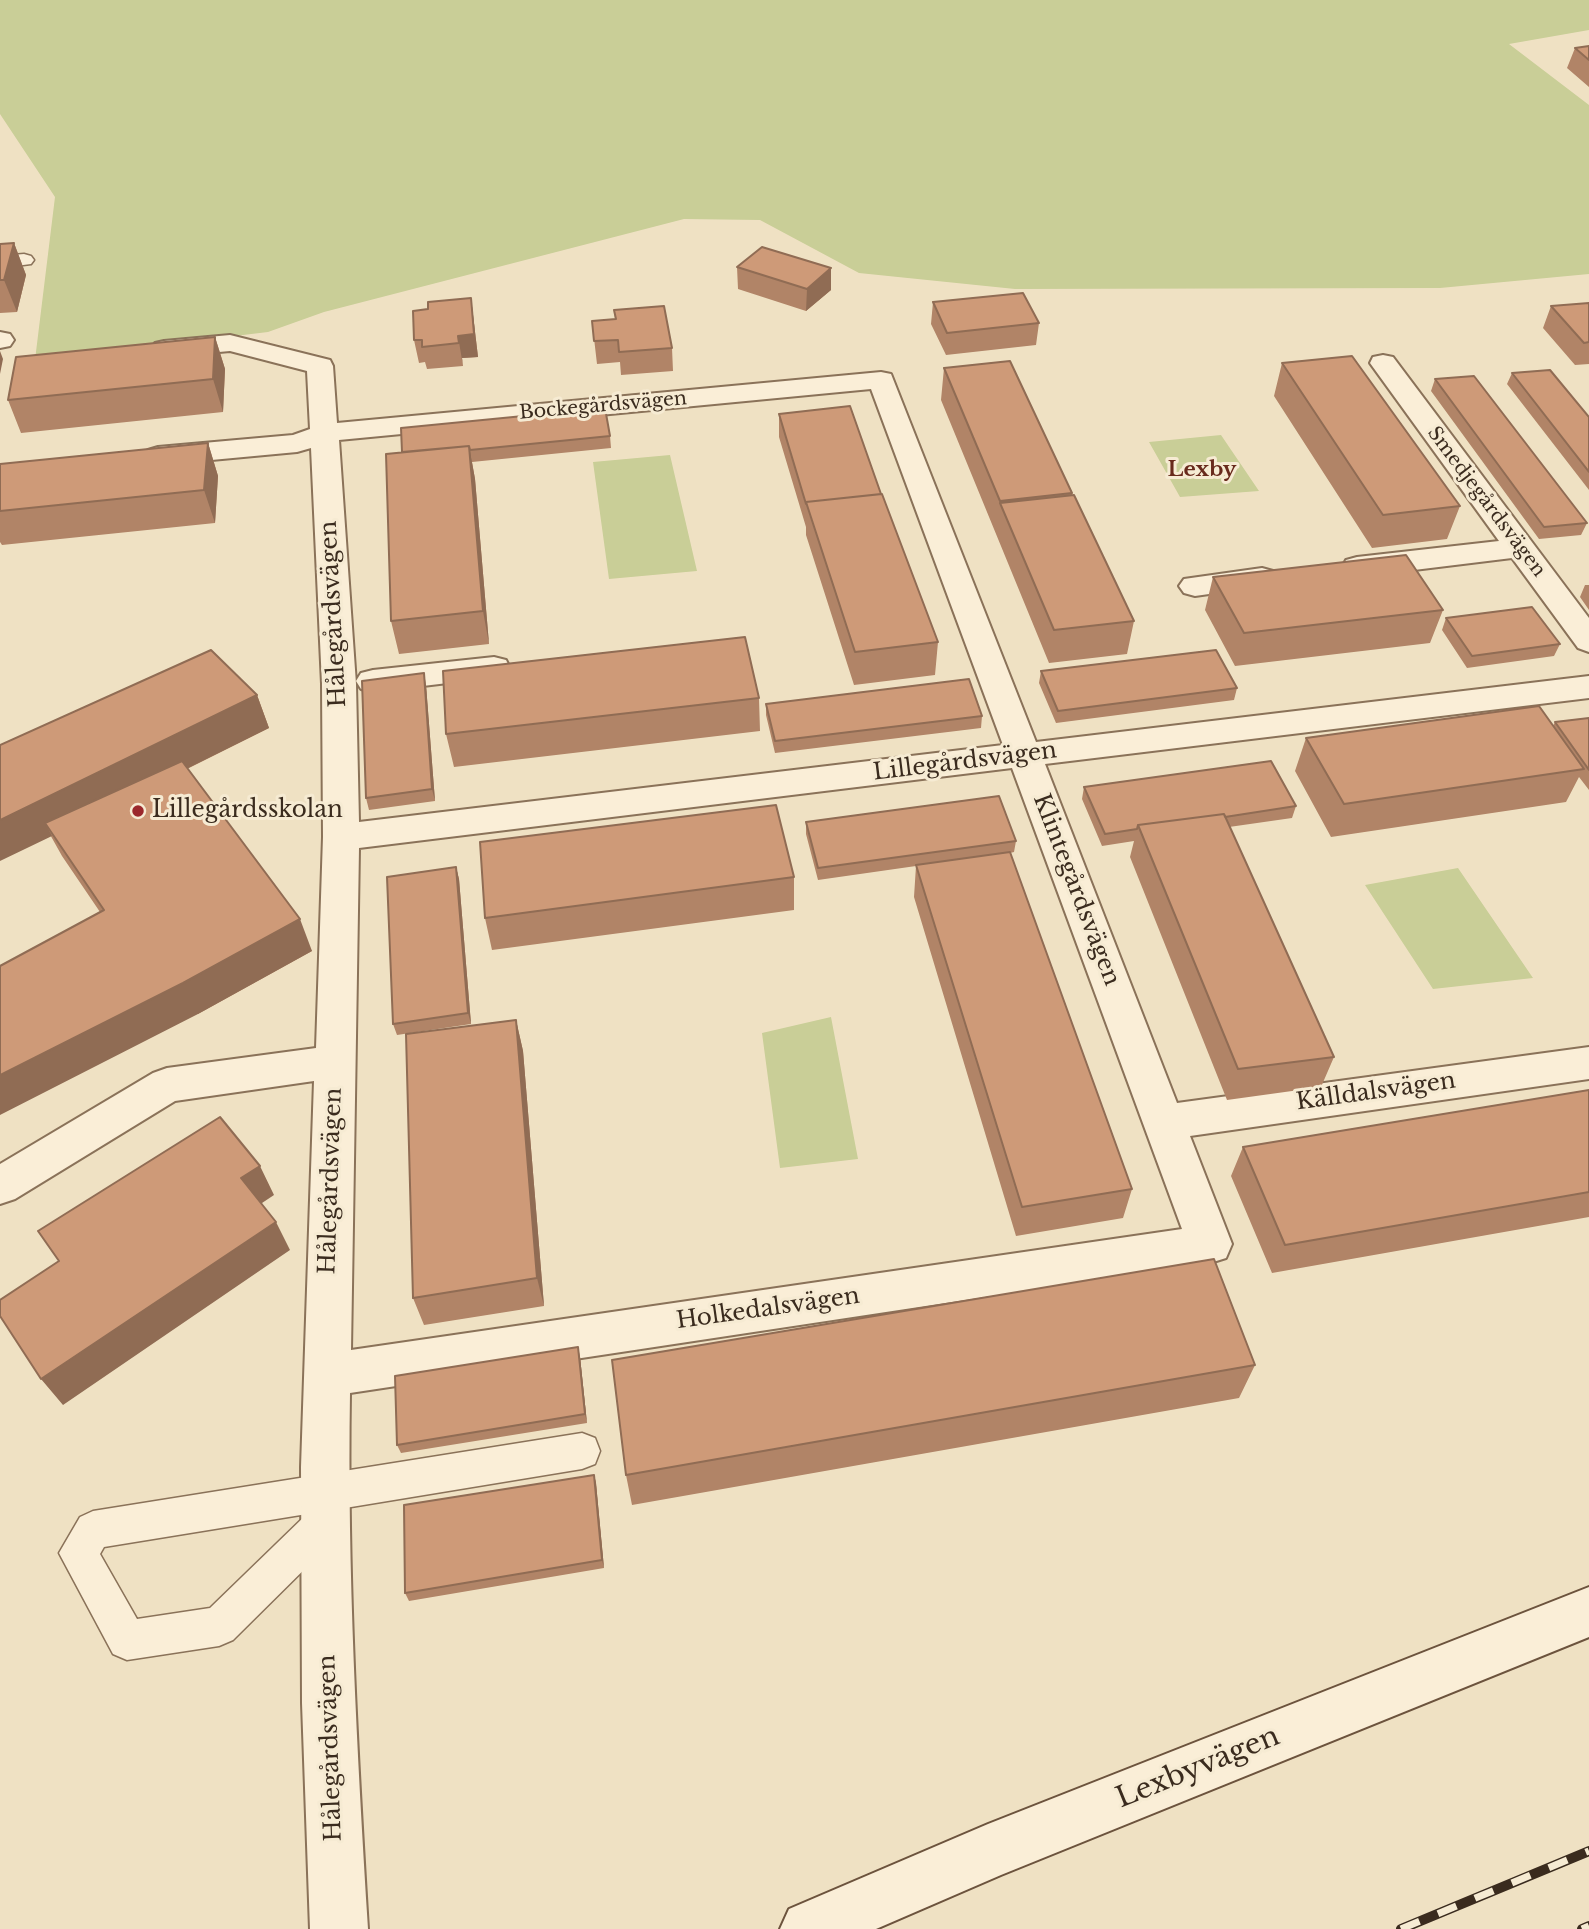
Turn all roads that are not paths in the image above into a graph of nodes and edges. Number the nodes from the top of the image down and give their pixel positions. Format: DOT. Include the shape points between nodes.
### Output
graph roads {
  1 [pos="24,260"];
  2 [pos="0,262"];
  3 [pos="136,352"];
  4 [pos="1383,363"];
  5 [pos="881,380"];
  6 [pos="325,433"];
  7 [pos="130,459"];
  8 [pos="1519,548"];
  9 [pos="1330,570"];
  10 [pos="1289,575"];
  11 [pos="1195,586"];
  12 [pos="1589,641"];
  13 [pos="519,666"];
  14 [pos="339,684"];
  15 [pos="1589,687"];
  16 [pos="1024,755"];
  17 [pos="341,837"];
  18 [pos="334,1062"];
  19 [pos="1589,1063"];
  20 [pos="1164,1122"];
  21 [pos="0,1186"];
  22 [pos="1210,1244"];
  23 [pos="326,1375"];
  24 [pos="582,1451"];
  25 [pos="326,1507"];
  26 [pos="1589,1612"];
  27 [pos="339,1929"];
  28 [pos="809,1929"];
  1 -- 2 [label="lane"];
  3 -- 6 [label="street, Hålegårdsvägen" via="230,343 320,366"];
  4 -- 8 [label="street, Smedjegårdsvägen"];
  5 -- 6 [label="street, Bockegårdsvägen"];
  5 -- 16 [label="street, Klintegårdsvägen"];
  6 -- 7 [label="street, Bockegårdsvägen" via="297,443"];
  6 -- 14 [label="street, Hålegårdsvägen"];
  8 -- 9 [label="street"];
  8 -- 12 [label="street, Smedjegårdsvägen"];
  10 -- 11 [label="street"];
  13 -- 14 [label="street"];
  14 -- 17 [label="street, Hålegårdsvägen"];
  15 -- 16 [label="street, Lillegårdsvägen"];
  16 -- 17 [label="street, Lillegårdsvägen"];
  16 -- 20 [label="street, Klintegårdsvägen"];
  17 -- 18 [label="street, Hålegårdsvägen"];
  18 -- 21 [label="street" via="167,1085"];
  18 -- 23 [label="street, Hålegårdsvägen"];
  19 -- 20 [label="street, Källdalsvägen"];
  20 -- 22 [label="street, Klintegårdsvägen"];
  22 -- 23 [label="street, Holkedalsvägen"];
  23 -- 25 [label="street, Hålegårdsvägen"];
  24 -- 25 [label="lane"];
  25 -- 25 [label="lane" via="93,1530 78,1553 127,1640 219,1626"];
  25 -- 27 [label="street, Hålegårdsvägen" via="328,1703"];
  26 -- 28 [label="street, Lexbyvägen" via="988,1852"];
}
